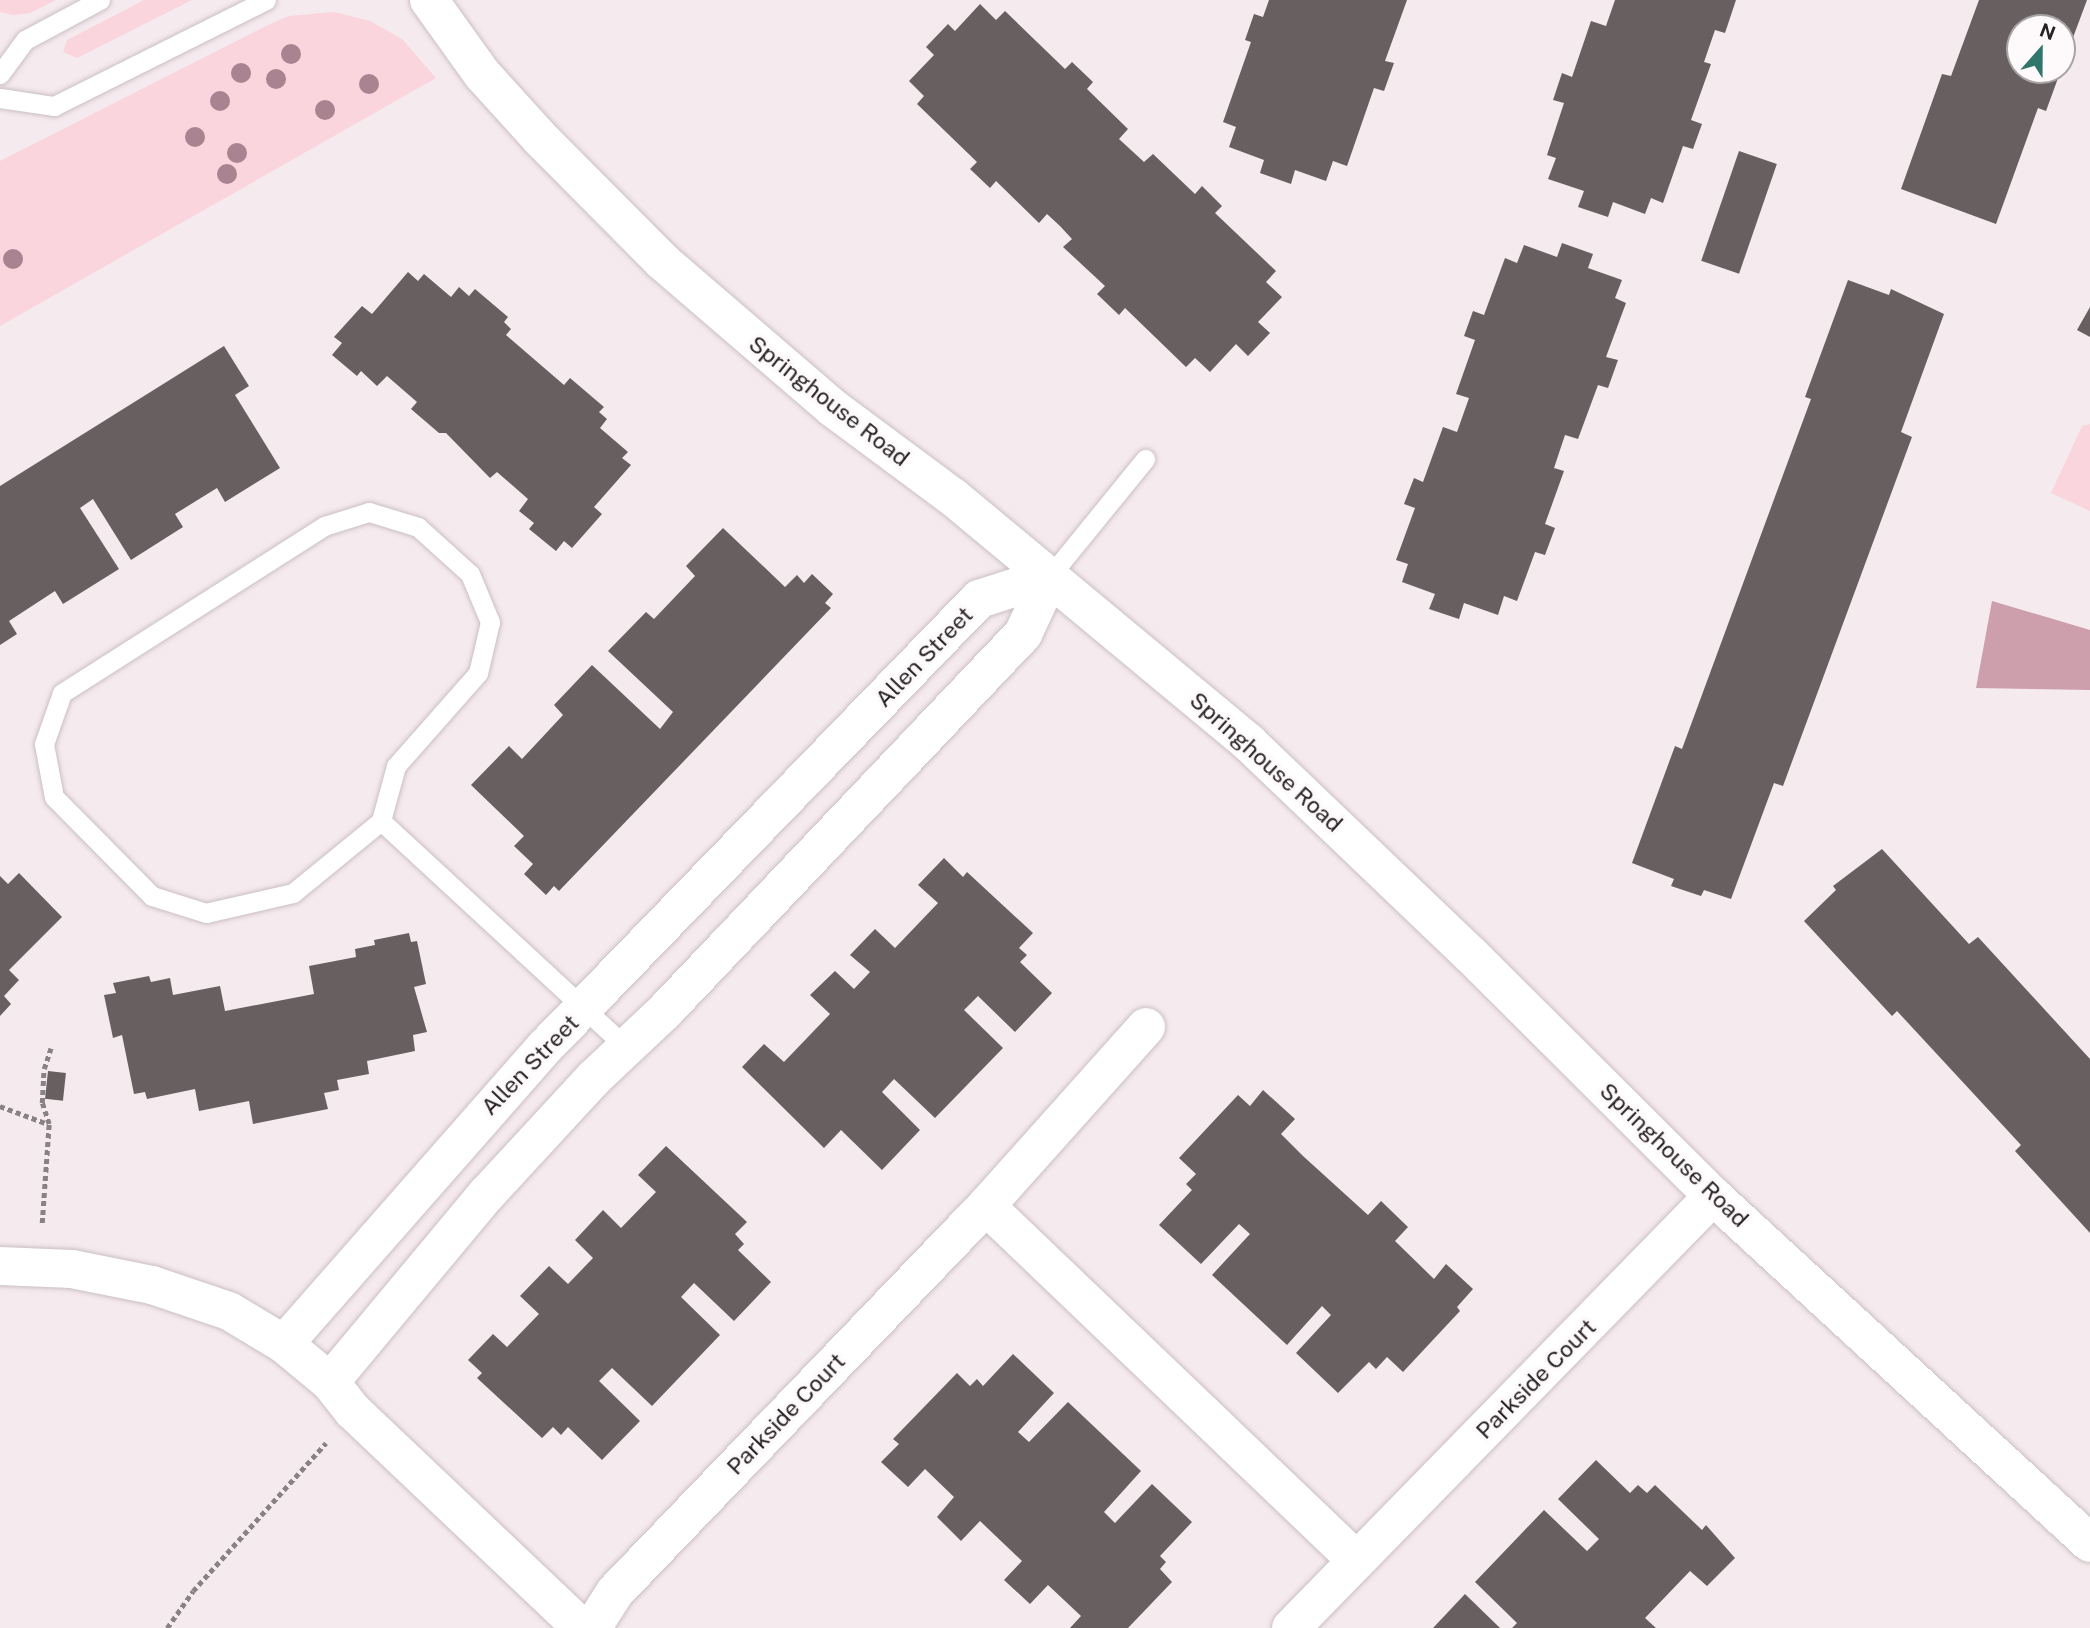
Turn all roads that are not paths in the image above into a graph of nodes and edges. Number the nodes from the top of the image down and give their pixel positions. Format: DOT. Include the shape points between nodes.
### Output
graph roads {
  1 [pos="100,0"];
  2 [pos="266,0"];
  3 [pos="429,0"];
  4 [pos="0,74"];
  5 [pos="0,98"];
  6 [pos="1145,459"];
  7 [pos="1050,576"];
  8 [pos="381,821"];
  9 [pos="584,1009"];
  10 [pos="1146,1027"];
  11 [pos="626,1047"];
  12 [pos="1713,1196"];
  13 [pos="986,1206"];
  14 [pos="0,1266"];
  15 [pos="284,1344"];
  16 [pos="330,1382"];
  17 [pos="2090,1543"];
  18 [pos="1355,1559"];
  19 [pos="582,1628"];
  20 [pos="592,1628"];
  21 [pos="1291,1628"];
  1 -- 4 [label="lane" via="24,40"];
  2 -- 5 [label="lane" via="54,106"];
  3 -- 7 [label="street, Springhouse Road" via="499,92 662,261 833,408"];
  6 -- 7 [label="lane"];
  7 -- 9 [label="street, Allen Street" via="979,599"];
  7 -- 11 [label="street" via="1023,634"];
  7 -- 12 [label="street, Springhouse Road" via="1220,718 1326,815"];
  8 -- 8 [label="lane" via="396,765 478,673 489,622 470,574 418,527 369,512 324,526 62,693 44,744 54,797 152,895 206,913 293,893"];
  8 -- 9 [label="lane"];
  9 -- 11 [label="lane"];
  9 -- 15 [label="street, Allen Street" via="458,1142"];
  10 -- 13 [label="street, Parkside Court"];
  11 -- 16 [label="street" via="486,1195"];
  12 -- 17 [label="street, Springhouse Road"];
  12 -- 18 [label="street, Parkside Court"];
  13 -- 18 [label="street"];
  13 -- 20 [label="street, Parkside Court" via="615,1592"];
  14 -- 15 [label="street" via="152,1285 229,1311"];
  15 -- 16 [label="street"];
  16 -- 19 [label="street" via="353,1411"];
  18 -- 21 [label="street, Parkside Court"];
}
